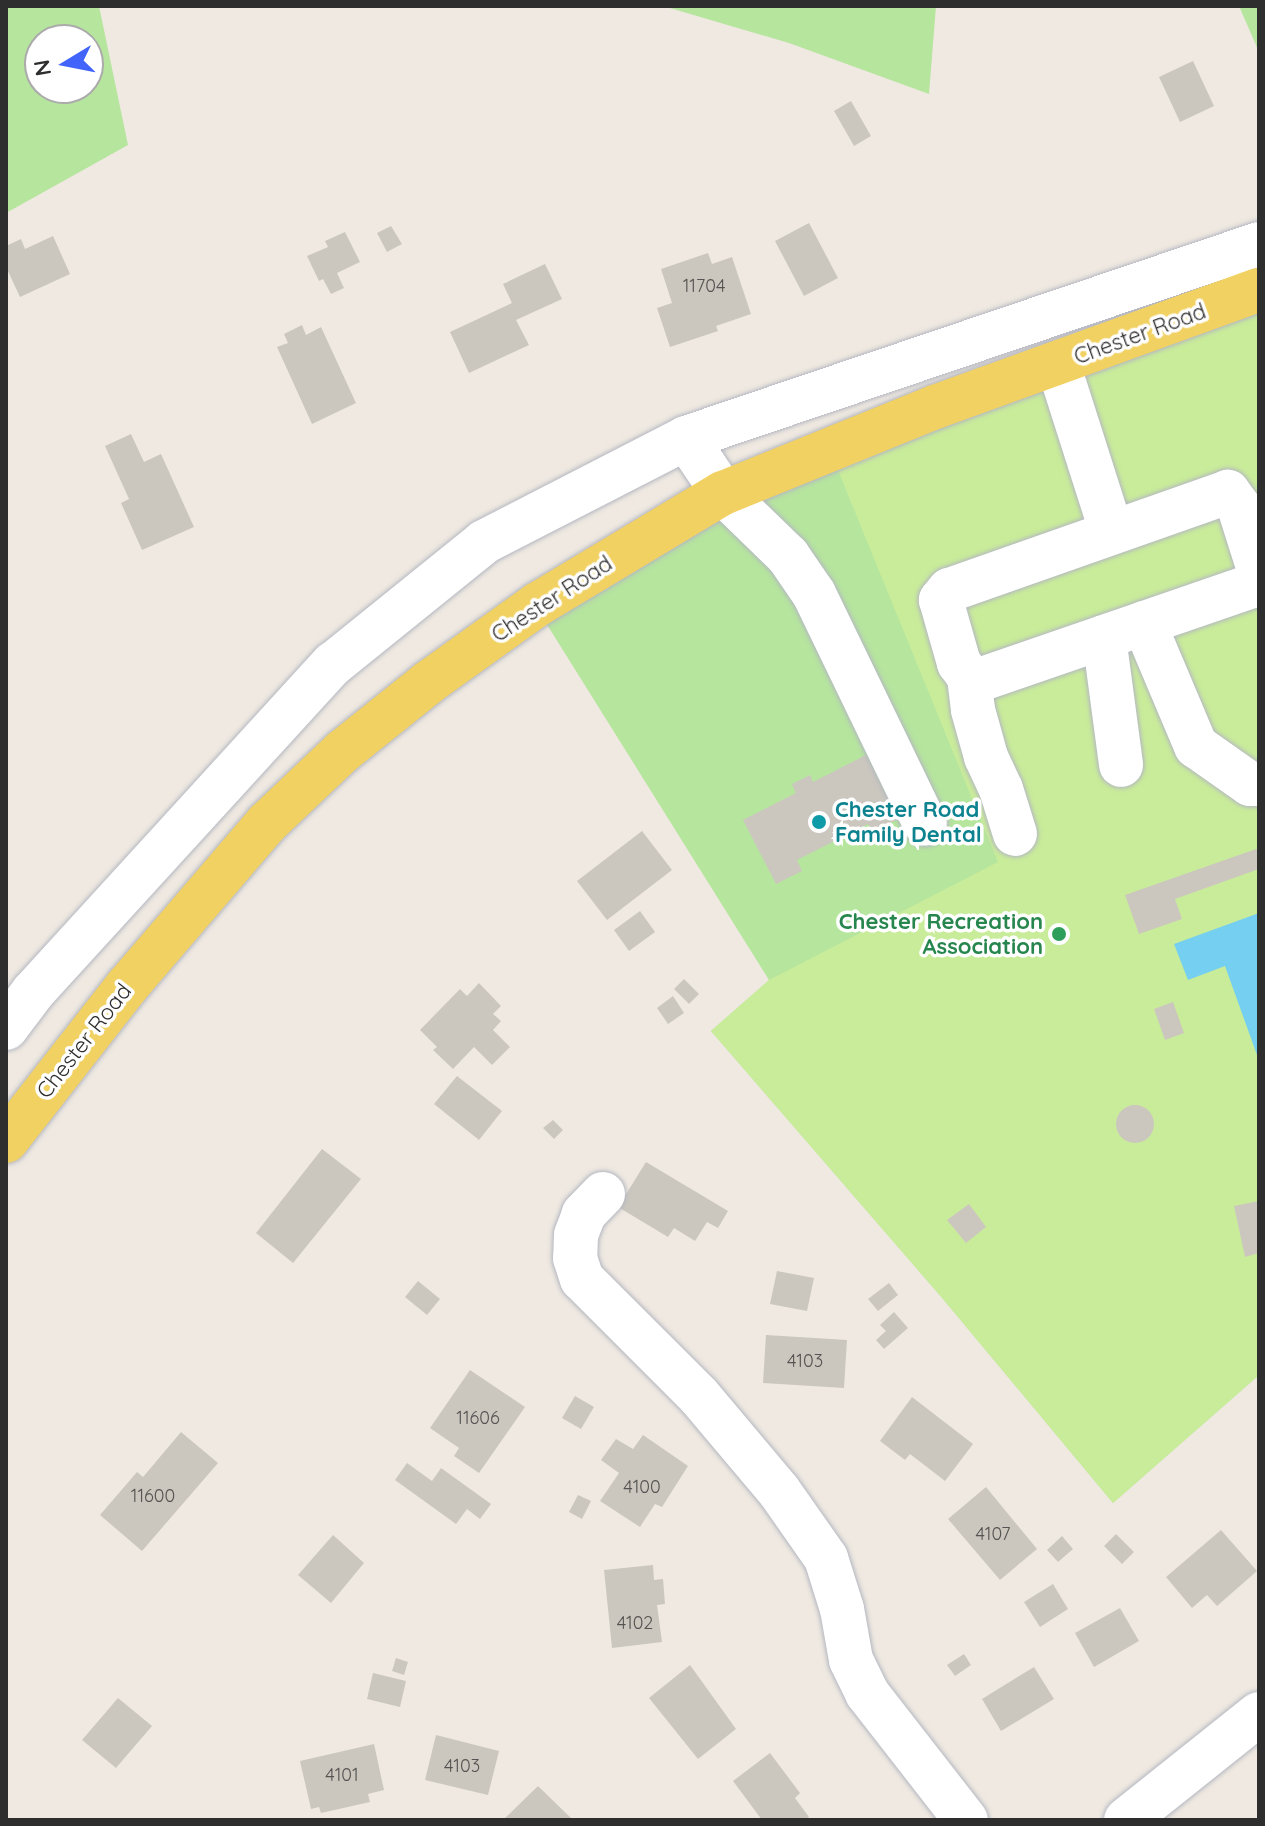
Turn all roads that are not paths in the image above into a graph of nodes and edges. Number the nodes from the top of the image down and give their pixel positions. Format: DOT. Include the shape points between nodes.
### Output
graph roads {
  1 [pos="1259,244"];
  2 [pos="1259,290"];
  3 [pos="1058,364"];
  4 [pos="686,438"];
  5 [pos="723,493"];
  6 [pos="1111,530"];
  7 [pos="1258,566"];
  8 [pos="1124,630"];
  9 [pos="969,677"];
  10 [pos="1121,765"];
  11 [pos="1259,784"];
  12 [pos="925,824"];
  13 [pos="1015,834"];
  14 [pos="6,1028"];
  15 [pos="6,1141"];
  16 [pos="603,1194"];
  17 [pos="1259,1714"];
  18 [pos="966,1820"];
  19 [pos="1126,1820"];
  1 -- 4 [label="street, Chester Road"];
  2 -- 3 [label="main road, Chester Road"];
  3 -- 5 [label="main road, Chester Road"];
  3 -- 6 [label="street"];
  4 -- 5 [label="street"];
  4 -- 14 [label="street, Chester Road" via="484,542 333,664"];
  5 -- 12 [label="street" via="788,556 814,594"];
  5 -- 15 [label="main road, Chester Road" via="538,604 343,751 267,823 128,985"];
  6 -- 7 [label="street" via="1228,492 1239,507"];
  6 -- 9 [label="street" via="949,590 941,600 959,663"];
  7 -- 8 [label="street" via="1252,586"];
  8 -- 9 [label="street" via="982,679"];
  8 -- 10 [label="street"];
  8 -- 11 [label="street" via="1196,746 1250,784"];
  9 -- 13 [label="street" via="976,722"];
  16 -- 18 [label="street" via="584,1214 576,1235 575,1258 582,1279 699,1396 779,1491 826,1558 851,1660 867,1693"];
  17 -- 19 [label="street"];
}
